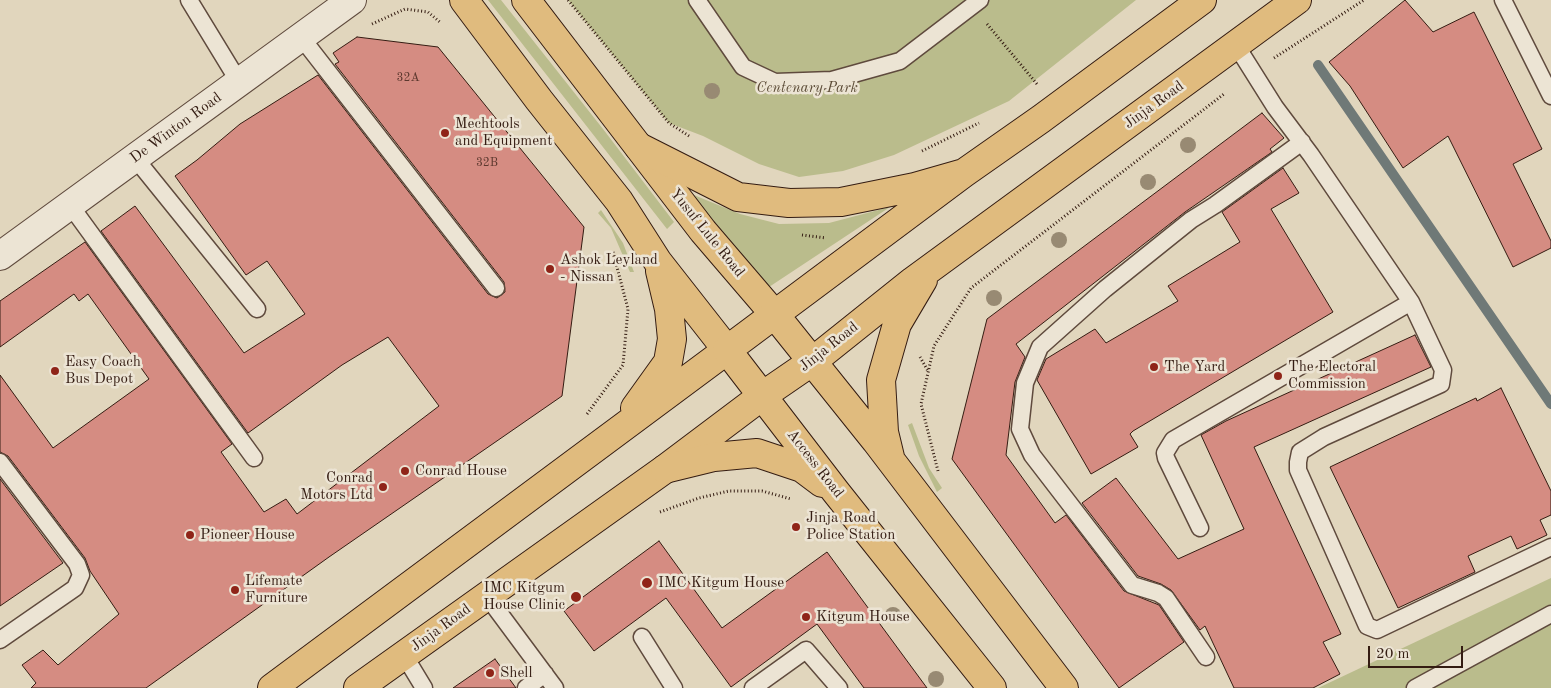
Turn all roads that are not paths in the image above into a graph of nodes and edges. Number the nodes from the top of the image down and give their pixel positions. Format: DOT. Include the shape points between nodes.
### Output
graph roads {
  1 [pos="189,0"];
  2 [pos="352,0"];
  3 [pos="464,0"];
  4 [pos="526,0"];
  5 [pos="697,0"];
  6 [pos="1202,0"];
  7 [pos="1297,0"];
  8 [pos="1503,0"];
  9 [pos="976,3"];
  10 [pos="301,37"];
  11 [pos="1236,45"];
  12 [pos="239,82"];
  13 [pos="1551,96"];
  14 [pos="1302,142"];
  15 [pos="639,147"];
  16 [pos="135,158"];
  17 [pos="964,173"];
  18 [pos="70,205"];
  19 [pos="0,256"];
  20 [pos="658,262"];
  21 [pos="930,268"];
  22 [pos="496,288"];
  23 [pos="1411,302"];
  24 [pos="257,309"];
  25 [pos="775,315"];
  26 [pos="727,350"];
  27 [pos="812,360"];
  28 [pos="762,396"];
  29 [pos="621,429"];
  30 [pos="254,458"];
  31 [pos="0,462"];
  32 [pos="893,464"];
  33 [pos="665,469"];
  34 [pos="836,492"];
  35 [pos="1200,528"];
  36 [pos="1551,546"];
  37 [pos="486,595"];
  38 [pos="1551,614"];
  39 [pos="642,637"];
  40 [pos="0,640"];
  41 [pos="404,655"];
  42 [pos="1206,656"];
  43 [pos="545,674"];
  44 [pos="836,687"];
  45 [pos="272,688"];
  46 [pos="358,688"];
  47 [pos="424,688"];
  48 [pos="526,688"];
  49 [pos="555,688"];
  50 [pos="674,688"];
  51 [pos="753,688"];
  52 [pos="992,688"];
  53 [pos="1064,688"];
  54 [pos="1415,688"];
  1 -- 12 [label="lane"];
  2 -- 10 [label="street, De Winton Road"];
  3 -- 20 [label="main road" via="619,201"];
  4 -- 15 [label="main road, Yusuf Lule Road"];
  5 -- 9 [label="lane" via="743,67 775,82 832,80 900,61"];
  6 -- 17 [label="main road"];
  7 -- 11 [label="main road, Jinja Road"];
  8 -- 13 [label="lane"];
  10 -- 12 [label="street, De Winton Road"];
  10 -- 22 [label="lane"];
  11 -- 14 [label="lane" via="1275,107"];
  11 -- 21 [label="main road, Jinja Road"];
  12 -- 16 [label="street, De Winton Road"];
  14 -- 23 [label="lane"];
  14 -- 42 [label="lane" via="1191,220 1105,289 1040,347 1025,383 1020,429 1032,456 1132,585 1166,598"];
  15 -- 17 [label="main road" via="738,198 781,203 841,202 914,188"];
  15 -- 25 [label="main road, Yusuf Lule Road" via="703,231"];
  16 -- 18 [label="street, De Winton Road"];
  16 -- 24 [label="lane"];
  17 -- 25 [label="main road"];
  18 -- 19 [label="street, De Winton Road"];
  18 -- 30 [label="lane"];
  20 -- 26 [label="main road, Access Road"];
  20 -- 29 [label="main road" via="672,339 668,362"];
  21 -- 27 [label="main road, Jinja Road"];
  21 -- 32 [label="main road" via="897,324 881,380 884,432"];
  23 -- 35 [label="lane" via="1173,440 1165,453 1166,458"];
  23 -- 36 [label="lane" via="1442,370 1441,384 1324,437 1300,452 1298,462 1298,470 1366,626 1377,630"];
  25 -- 26 [label="main road"];
  25 -- 27 [label="main road, Yusuf Lule Road"];
  26 -- 28 [label="main road, Access Road"];
  26 -- 29 [label="main road"];
  27 -- 28 [label="main road, Jinja Road"];
  27 -- 32 [label="main road, Yusuf Lule Road"];
  28 -- 33 [label="main road, Jinja Road"];
  28 -- 34 [label="main road, Access Road"];
  29 -- 45 [label="main road"];
  31 -- 40 [label="lane" via="77,564 80,575 75,588"];
  32 -- 53 [label="main road"];
  33 -- 34 [label="main road" via="714,456 757,453 802,468"];
  33 -- 37 [label="main road, Jinja Road"];
  34 -- 52 [label="main road, Access Road"];
  37 -- 41 [label="main road, Jinja Road"];
  37 -- 43 [label="lane"];
  38 -- 54 [label="lane"];
  39 -- 50 [label="lane"];
  41 -- 46 [label="main road, Jinja Road"];
  41 -- 47 [label="lane"];
  43 -- 48 [label="lane"];
  43 -- 49 [label="lane"];
  44 -- 51 [label="lane" via="806,650"];
}
